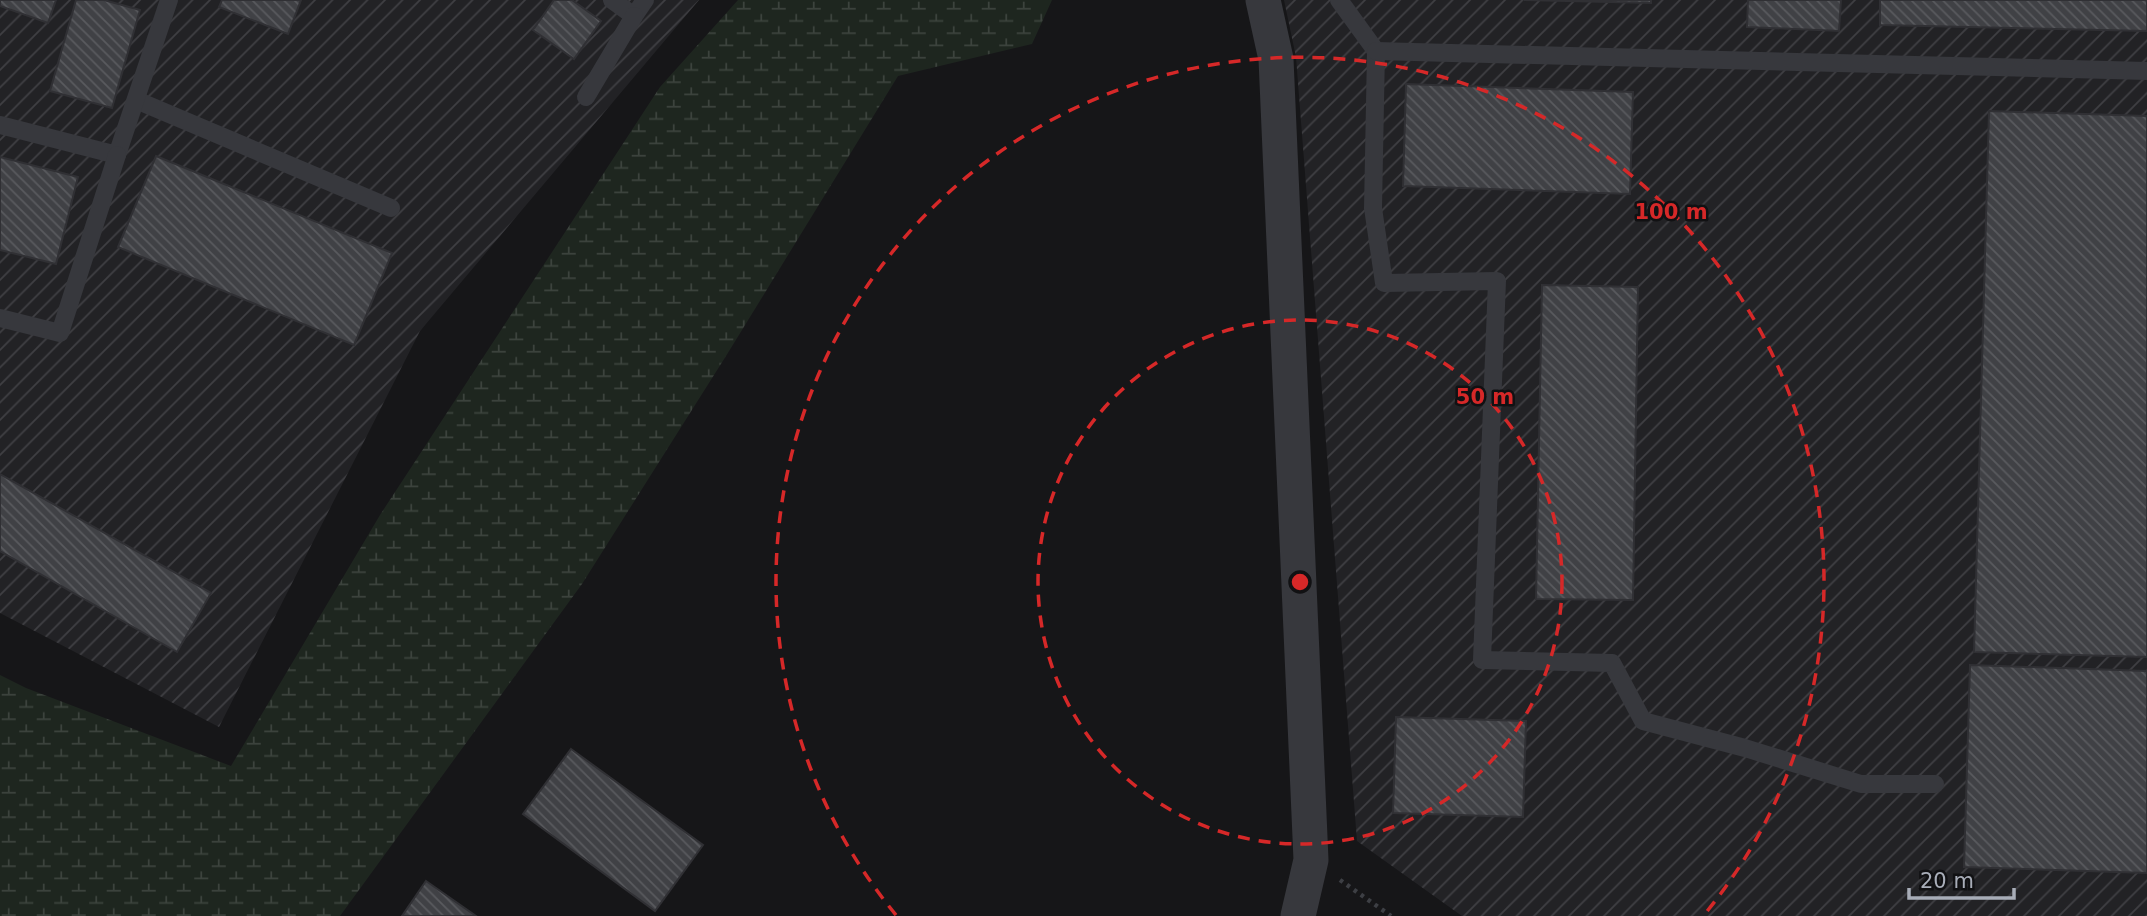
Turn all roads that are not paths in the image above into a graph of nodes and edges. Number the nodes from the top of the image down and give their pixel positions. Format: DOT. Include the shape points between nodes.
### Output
graph roads {
  1 [pos="169,0"];
  2 [pos="612,0"];
  3 [pos="645,0"];
  4 [pos="1263,0"];
  5 [pos="1339,0"];
  6 [pos="634,16"];
  7 [pos="1376,51"];
  8 [pos="2147,71"];
  9 [pos="586,97"];
  10 [pos="136,100"];
  11 [pos="0,125"];
  12 [pos="117,155"];
  13 [pos="391,208"];
  14 [pos="0,318"];
  15 [pos="1935,784"];
  16 [pos="1298,916"];
  1 -- 10 [label="lane"];
  2 -- 6 [label="lane"];
  3 -- 6 [label="lane"];
  4 -- 16 [label="street" via="1276,59 1311,860"];
  5 -- 7 [label="lane"];
  6 -- 9 [label="lane"];
  7 -- 8 [label="lane"];
  7 -- 15 [label="lane" via="1373,208 1384,283 1497,281 1482,660 1612,663 1643,721 1861,784"];
  10 -- 12 [label="lane"];
  10 -- 13 [label="lane"];
  11 -- 12 [label="lane"];
  12 -- 14 [label="lane" via="60,333"];
}
